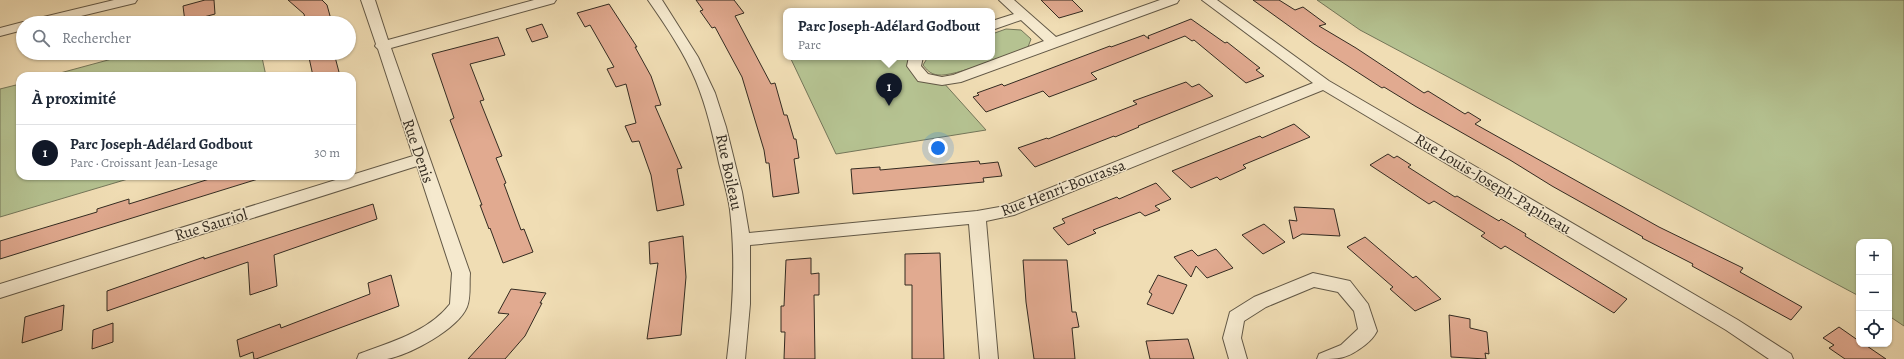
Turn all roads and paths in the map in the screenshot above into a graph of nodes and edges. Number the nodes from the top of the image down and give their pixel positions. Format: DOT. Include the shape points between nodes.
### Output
graph roads {
  1 [pos="130,0"];
  2 [pos="368,0"];
  3 [pos="549,0"];
  4 [pos="656,0"];
  5 [pos="1006,0"];
  6 [pos="1172,0"];
  7 [pos="1208,0"];
  8 [pos="1023,15"];
  9 [pos="65,16"];
  10 [pos="995,25"];
  11 [pos="16,28"];
  12 [pos="0,32"];
  13 [pos="1054,42"];
  14 [pos="382,46"];
  15 [pos="915,60"];
  16 [pos="1324,84"];
  17 [pos="421,159"];
  18 [pos="356,179"];
  19 [pos="354,180"];
  20 [pos="977,217"];
  21 [pos="741,240"];
  22 [pos="0,291"];
  23 [pos="366,359"];
  24 [pos="736,359"];
  25 [pos="989,359"];
  26 [pos="1238,359"];
  27 [pos="1326,359"];
  28 [pos="1784,359"];
  1 -- 9 [label="street"];
  2 -- 14 [label="street, Rue Denis"];
  3 -- 14 [label="street"];
  4 -- 21 [label="street, Rue Boileau" via="686,46 708,92 720,129 737,208"];
  5 -- 8 [label="street"];
  6 -- 13 [label="street"];
  7 -- 16 [label="street, Rue Louis-Joseph-Papineau"];
  8 -- 10 [label="street"];
  8 -- 13 [label="street"];
  11 -- 12 [label="street"];
  13 -- 15 [label="street" via="956,79 942,81 923,78 914,66"];
  14 -- 17 [label="street, Rue Denis"];
  16 -- 20 [label="street, Rue Henri-Bourassa" via="1027,204"];
  16 -- 28 [label="street, Rue Louis-Joseph-Papineau" via="1725,321"];
  17 -- 18 [label="street, Rue Sauriol"];
  17 -- 23 [label="street, Rue Denis" via="461,273 460,302 437,328 421,338"];
  19 -- 22 [label="street, Rue Sauriol"];
  20 -- 21 [label="street, Rue Henri-Bourassa"];
  20 -- 25 [label="street"];
  21 -- 24 [label="street, Rue Boileau" via="741,306"];
  26 -- 27 [label="street" via="1232,338 1236,317 1260,302 1313,280 1344,286 1362,309 1368,331 1348,350"];
}
